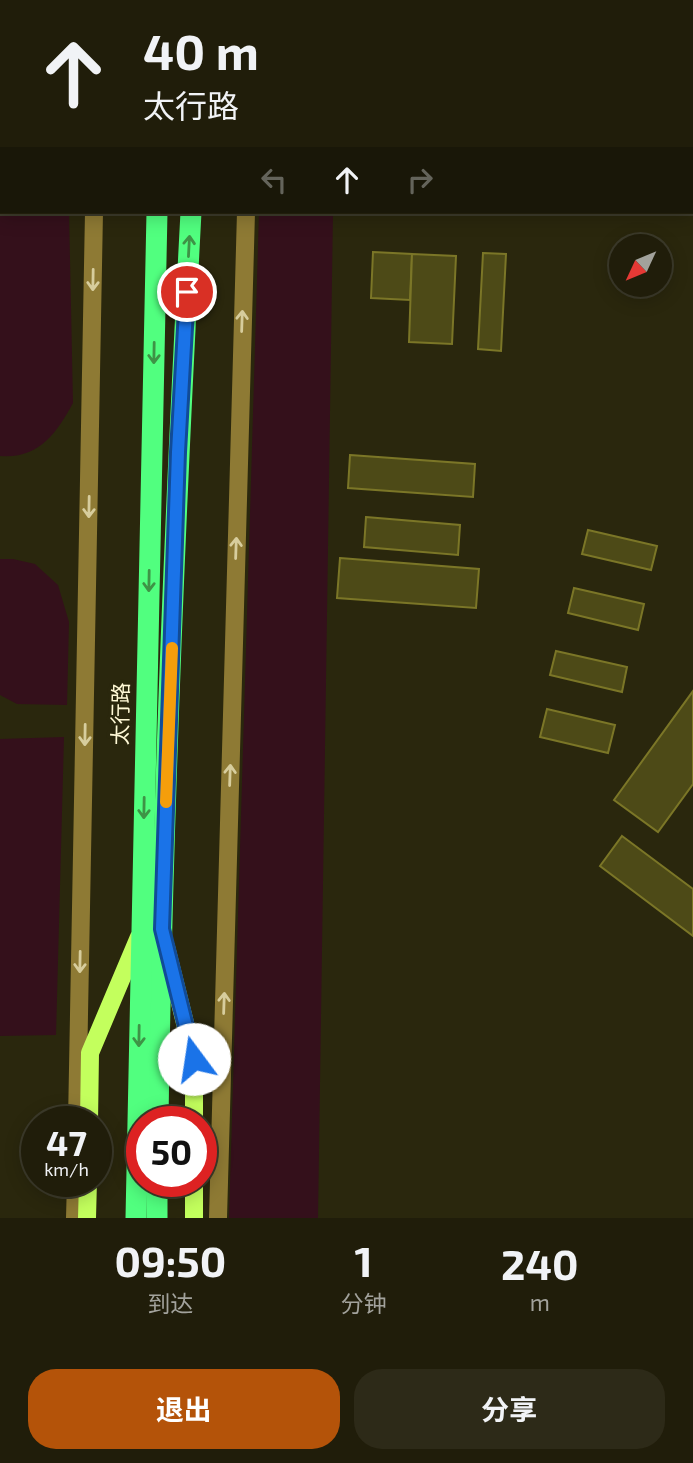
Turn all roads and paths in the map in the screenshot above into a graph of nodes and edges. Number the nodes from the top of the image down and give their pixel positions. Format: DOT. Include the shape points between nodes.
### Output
graph roads {
  1 [pos="94,214"];
  2 [pos="157,214"];
  3 [pos="191,214"];
  4 [pos="246,214"];
  5 [pos="162,929"];
  6 [pos="141,934"];
  7 [pos="77,1106"];
  8 [pos="89,1106"];
  9 [pos="158,1106"];
  10 [pos="194,1106"];
  11 [pos="76,1197"];
  12 [pos="88,1197"];
  13 [pos="158,1197"];
  14 [pos="194,1197"];
  15 [pos="75,1218"];
  16 [pos="87,1218"];
  17 [pos="136,1218"];
  18 [pos="157,1218"];
  19 [pos="194,1218"];
  20 [pos="218,1218"];
  1 -- 7 [label="lane, one-way"];
  2 -- 6 [label="highway, 太行路, one-way"];
  5 -- 3 [label="highway, one-way"];
  20 -- 4 [label="lane, one-way"];
  5 -- 9 [label="highway"];
  5 -- 10 [label="main road" via="194,1059"];
  6 -- 8 [label="main road" via="90,1053"];
  6 -- 17 [label="highway, 太行路, one-way"];
  11 -- 15 [label="lane"];
  12 -- 16 [label="main road"];
  13 -- 18 [label="highway"];
  14 -- 19 [label="main road"];
}
